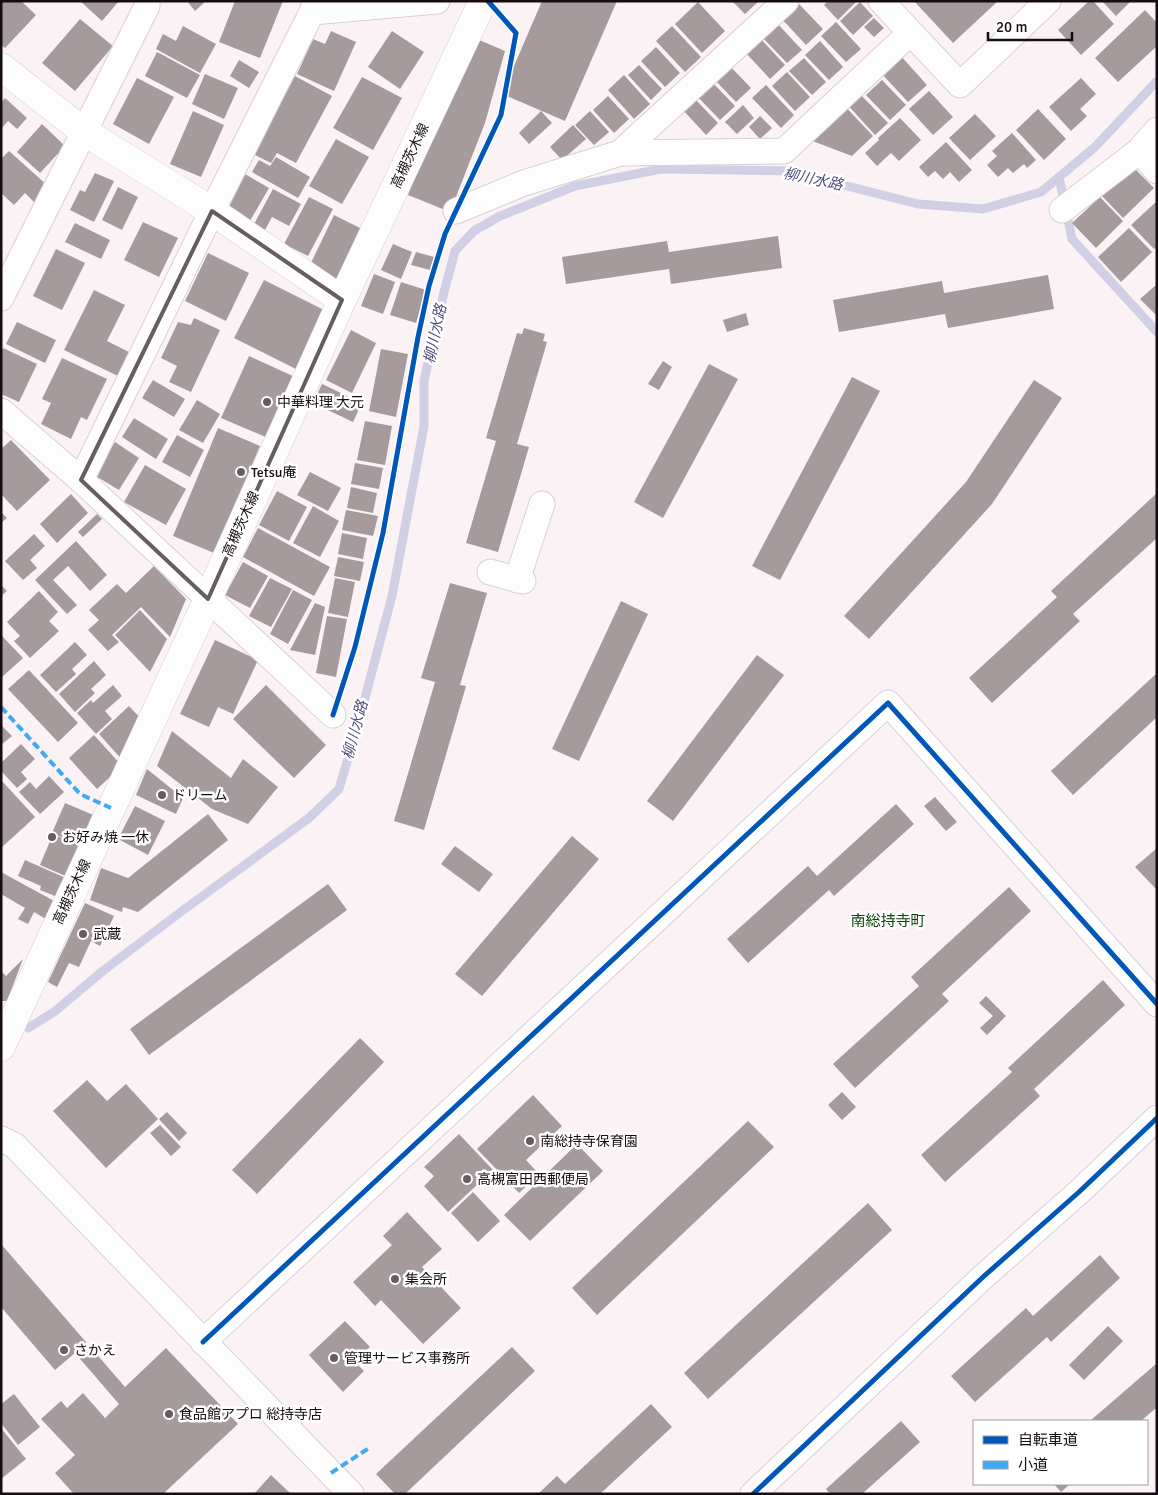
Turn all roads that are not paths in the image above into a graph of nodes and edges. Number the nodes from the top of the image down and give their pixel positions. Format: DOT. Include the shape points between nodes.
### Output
graph roads {
  1 [pos="147,1"];
  2 [pos="436,1"];
  3 [pos="483,1"];
  4 [pos="786,1"];
  5 [pos="881,1"];
  6 [pos="1048,1"];
  7 [pos="314,7"];
  8 [pos="910,33"];
  9 [pos="1,67"];
  10 [pos="1157,130"];
  11 [pos="83,131"];
  12 [pos="1139,151"];
  13 [pos="620,153"];
  14 [pos="1157,171"];
  15 [pos="1062,210"];
  16 [pos="456,211"];
  17 [pos="212,212"];
  18 [pos="1,298"];
  19 [pos="342,300"];
  20 [pos="3,417"];
  21 [pos="81,480"];
  22 [pos="542,504"];
  23 [pos="490,572"];
  24 [pos="208,599"];
  25 [pos="333,716"];
  26 [pos="1157,1004"];
  27 [pos="8,1016"];
  28 [pos="1,1047"];
  29 [pos="1157,1118"];
  30 [pos="1,1139"];
  31 [pos="203,1342"];
  32 [pos="351,1494"];
  33 [pos="753,1494"];
  1 -- 11 [label="street"];
  2 -- 7 [label="street"];
  3 -- 19 [label="main road, 高槻茨木線"];
  4 -- 13 [label="street"];
  5 -- 8 [label="street"];
  6 -- 8 [label="street" via="960,85"];
  7 -- 17 [label="street"];
  8 -- 13 [label="street" via="784,151"];
  9 -- 11 [label="main road"];
  10 -- 12 [label="street"];
  11 -- 17 [label="main road"];
  11 -- 18 [label="street"];
  12 -- 14 [label="street"];
  12 -- 15 [label="street"];
  13 -- 16 [label="street" via="524,183"];
  17 -- 19 [label="main road"];
  17 -- 21 [label="street"];
  19 -- 24 [label="main road, 高槻茨木線"];
  20 -- 21 [label="street"];
  21 -- 24 [label="street"];
  22 -- 23 [label="street" via="520,580"];
  24 -- 25 [label="street"];
  24 -- 27 [label="main road, 高槻茨木線"];
  26 -- 31 [label="street" via="888,703"];
  27 -- 28 [label="main road, 高槻茨木線"];
  29 -- 33 [label="street"];
  30 -- 31 [label="street" via="14,1145"];
  31 -- 32 [label="street"];
}
